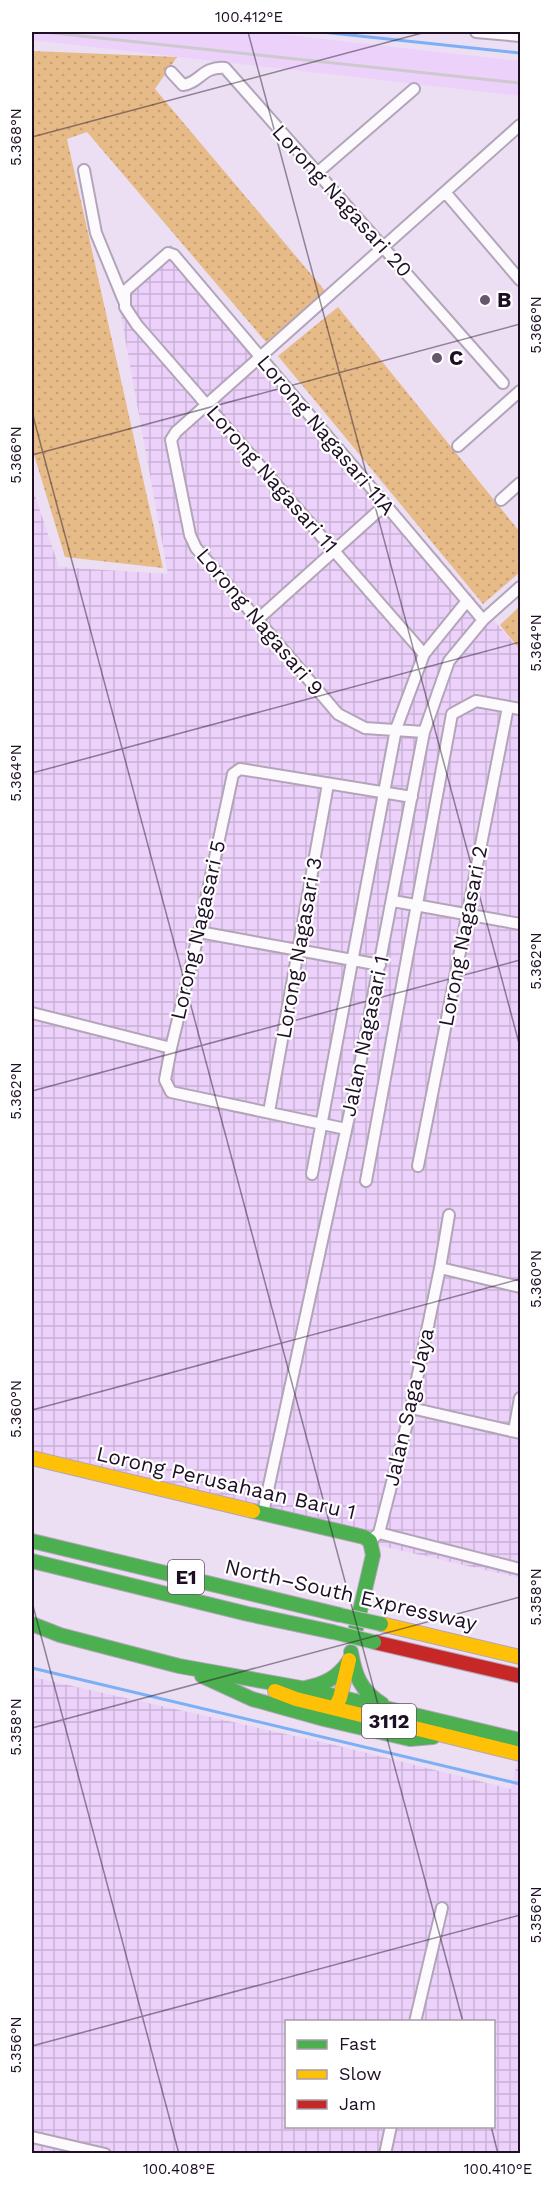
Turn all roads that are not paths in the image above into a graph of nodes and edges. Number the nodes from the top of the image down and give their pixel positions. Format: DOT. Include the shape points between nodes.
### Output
graph roads {
  1 [pos="476,32"];
  2 [pos="520,36"];
  3 [pos="171,72"];
  4 [pos="414,89"];
  5 [pos="520,125"];
  6 [pos="84,170"];
  7 [pos="317,173"];
  8 [pos="445,192"];
  9 [pos="383,247"];
  10 [pos="520,280"];
  11 [pos="124,301"];
  12 [pos="260,357"];
  13 [pos="503,383"];
  14 [pos="520,391"];
  15 [pos="207,404"];
  16 [pos="458,446"];
  17 [pos="520,483"];
  18 [pos="501,500"];
  19 [pos="386,505"];
  20 [pos="335,550"];
  21 [pos="520,587"];
  22 [pos="466,601"];
  23 [pos="257,620"];
  24 [pos="483,620"];
  25 [pos="424,654"];
  26 [pos="508,707"];
  27 [pos="520,709"];
  28 [pos="396,729"];
  29 [pos="424,732"];
  30 [pos="328,784"];
  31 [pos="383,793"];
  32 [pos="412,797"];
  33 [pos="393,901"];
  34 [pos="417,905"];
  35 [pos="468,914"];
  36 [pos="520,924"];
  37 [pos="199,932"];
  38 [pos="298,950"];
  39 [pos="352,960"];
  40 [pos="380,964"];
  41 [pos="32,1013"];
  42 [pos="171,1048"];
  43 [pos="269,1112"];
  44 [pos="321,1123"];
  45 [pos="346,1129"];
  46 [pos="418,1166"];
  47 [pos="312,1174"];
  48 [pos="366,1181"];
  49 [pos="449,1215"];
  50 [pos="440,1268"];
  51 [pos="520,1287"];
  52 [pos="520,1398"];
  53 [pos="411,1408"];
  54 [pos="517,1432"];
  55 [pos="32,1458"];
  56 [pos="263,1513"];
  57 [pos="375,1537"];
  58 [pos="32,1541"];
  59 [pos="32,1561"];
  60 [pos="520,1569"];
  61 [pos="32,1624"];
  62 [pos="32,1634"];
  63 [pos="60,1635"];
  64 [pos="350,1656"];
  65 [pos="520,1657"];
  66 [pos="180,1665"];
  67 [pos="229,1674"];
  68 [pos="520,1676"];
  69 [pos="301,1688"];
  70 [pos="337,1703"];
  71 [pos="390,1709"];
  72 [pos="324,1719"];
  73 [pos="443,1735"];
  74 [pos="520,1740"];
  75 [pos="520,1754"];
  76 [pos="442,1908"];
  77 [pos="415,2020"];
  78 [pos="391,2128"];
  79 [pos="32,2137"];
  80 [pos="105,2154"];
  81 [pos="385,2154"];
  1 -- 2 [label="street"];
  3 -- 7 [label="street, Lorong Nagasari 20" via="183,85 209,69 225,68"];
  4 -- 7 [label="street"];
  5 -- 8 [label="street"];
  6 -- 11 [label="street, Lorong Nagasari 11" via="96,233"];
  7 -- 9 [label="street, Lorong Nagasari 20"];
  8 -- 9 [label="street"];
  8 -- 10 [label="street"];
  9 -- 12 [label="street"];
  9 -- 13 [label="street, Lorong Nagasari 20"];
  11 -- 12 [label="street, Lorong Nagasari 11A" via="125,291 168,253 174,255"];
  11 -- 15 [label="street, Lorong Nagasari 11" via="137,325"];
  12 -- 15 [label="street"];
  12 -- 19 [label="street, Lorong Nagasari 11A"];
  14 -- 16 [label="street"];
  15 -- 20 [label="street, Lorong Nagasari 11"];
  15 -- 23 [label="street, Lorong Nagasari 9" via="171,440 190,535 196,548"];
  17 -- 18 [label="street"];
  19 -- 20 [label="street"];
  19 -- 22 [label="street, Lorong Nagasari 11A"];
  20 -- 23 [label="street"];
  20 -- 25 [label="street, Lorong Nagasari 11"];
  21 -- 24 [label="street, Jalan Nagasari 1"];
  22 -- 24 [label="street, Lorong Nagasari 11A"];
  22 -- 25 [label="street, Jalan Nagasari 1"];
  23 -- 28 [label="street, Lorong Nagasari 9" via="338,714 365,728"];
  24 -- 29 [label="street, Jalan Nagasari 1" via="449,661"];
  25 -- 28 [label="street, Jalan Nagasari 1"];
  26 -- 27 [label="street"];
  26 -- 34 [label="street" via="476,701 452,714"];
  26 -- 35 [label="street, Lorong Nagasari 2"];
  28 -- 29 [label="street, Lorong Nagasari 9"];
  28 -- 31 [label="street, Jalan Nagasari 1"];
  29 -- 32 [label="street, Jalan Nagasari 1"];
  30 -- 31 [label="street"];
  30 -- 37 [label="street, Lorong Nagasari 5" via="240,769 232,774"];
  30 -- 38 [label="street, Lorong Nagasari 3"];
  31 -- 32 [label="street"];
  31 -- 39 [label="street, Jalan Nagasari 1"];
  32 -- 33 [label="street, Jalan Nagasari 1"];
  33 -- 34 [label="street"];
  33 -- 40 [label="street, Jalan Nagasari 1"];
  34 -- 35 [label="street"];
  34 -- 48 [label="street"];
  35 -- 36 [label="street"];
  35 -- 46 [label="street, Lorong Nagasari 2"];
  37 -- 38 [label="street"];
  37 -- 42 [label="street, Lorong Nagasari 5"];
  38 -- 39 [label="street"];
  38 -- 43 [label="street, Lorong Nagasari 3"];
  39 -- 40 [label="street"];
  39 -- 44 [label="street, Jalan Nagasari 1"];
  40 -- 45 [label="street, Jalan Nagasari 1"];
  41 -- 42 [label="street"];
  42 -- 43 [label="street, Lorong Nagasari 5" via="165,1080 171,1092"];
  43 -- 44 [label="street"];
  44 -- 45 [label="street"];
  44 -- 47 [label="street, Jalan Nagasari 1"];
  45 -- 56 [label="street, Jalan Nagasari 1"];
  49 -- 50 [label="street, Jalan Saga Jaya"];
  50 -- 51 [label="street"];
  50 -- 53 [label="street, Jalan Saga Jaya"];
  52 -- 54 [label="street"];
  53 -- 54 [label="street"];
  53 -- 57 [label="street, Jalan Saga Jaya"];
  55 -- 56 [label="main road, Lorong Perusahaan Baru 1"];
  56 -- 57 [label="main road, Lorong Perusahaan Baru 1"];
  57 -- 60 [label="street"];
  57 -- 64 [label="main road, Lorong Perusahaan Baru 1"];
  58 -- 65 [label="main road, North–South Expressway / E1, bridge"];
  59 -- 68 [label="main road, North–South Expressway / E1, bridge"];
  61 -- 63 [label="main road, 3112"];
  62 -- 63 [label="main road"];
  63 -- 66 [label="main road, 3112"];
  64 -- 69 [label="main road" via="330,1681"];
  64 -- 70 [label="main road, Lorong Perusahaan Baru 1"];
  64 -- 71 [label="main road" via="359,1685"];
  66 -- 67 [label="main road, 3112"];
  66 -- 72 [label="main road" via="243,1696"];
  67 -- 69 [label="main road, 3112"];
  67 -- 70 [label="main road, 3112" via="296,1699"];
  69 -- 70 [label="main road, 3112"];
  70 -- 71 [label="main road, 3112"];
  70 -- 72 [label="main road"];
  70 -- 73 [label="main road, 3112"];
  71 -- 74 [label="main road, 3112"];
  72 -- 73 [label="main road" via="410,1739"];
  73 -- 75 [label="main road, 3112"];
  76 -- 77 [label="street"];
  78 -- 81 [label="street"];
  79 -- 80 [label="street"];
}
